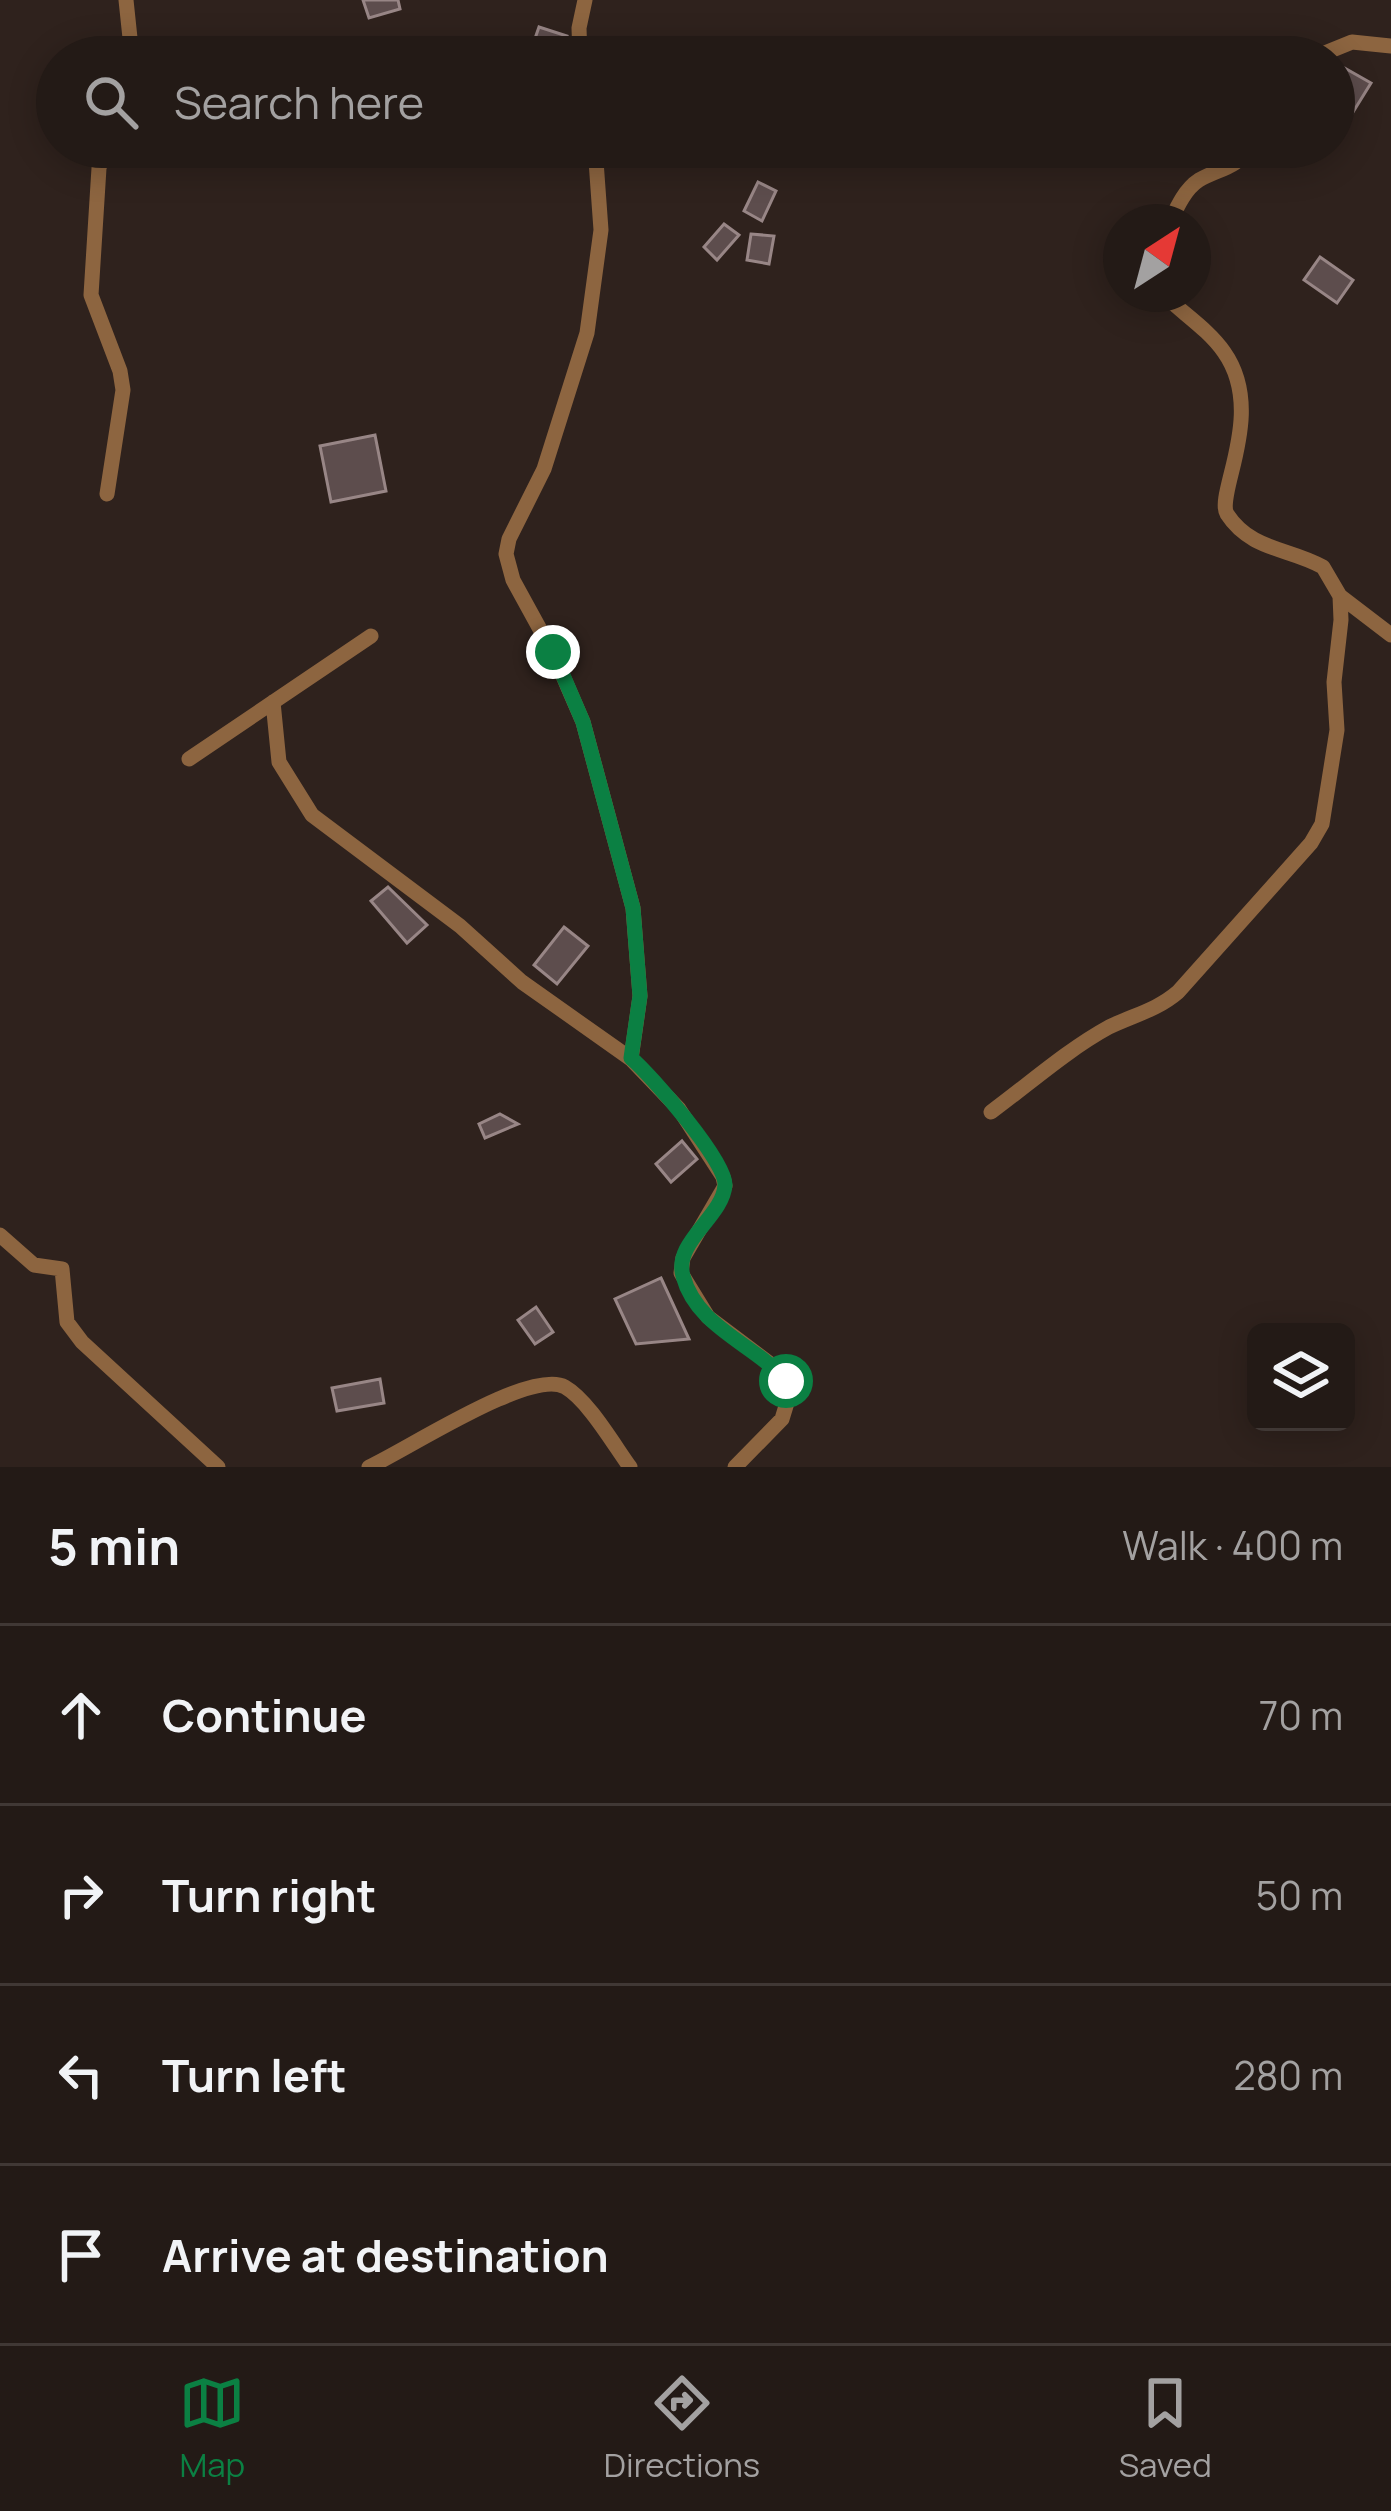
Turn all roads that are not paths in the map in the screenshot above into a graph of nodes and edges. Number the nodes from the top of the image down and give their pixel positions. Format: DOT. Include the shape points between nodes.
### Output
graph roads {
  1 [pos="126,0"];
  2 [pos="585,0"];
  3 [pos="130,36"];
  4 [pos="579,36"];
  5 [pos="1355,42"];
  6 [pos="1391,46"];
  7 [pos="99,168"];
  8 [pos="597,168"];
  9 [pos="1230,168"];
  10 [pos="1179,204"];
  11 [pos="1182,312"];
  12 [pos="107,494"];
  13 [pos="1340,596"];
  14 [pos="1391,634"];
  15 [pos="371,636"];
  16 [pos="273,702"];
  17 [pos="189,759"];
  18 [pos="631,1058"];
  19 [pos="991,1112"];
  20 [pos="0,1235"];
  21 [pos="218,1467"];
  22 [pos="369,1467"];
  23 [pos="630,1467"];
  24 [pos="735,1467"];
  1 -- 3 [label="street"];
  2 -- 4 [label="street"];
  5 -- 6 [label="street"];
  7 -- 12 [label="street" via="91,295 122,390"];
  8 -- 18 [label="street" via="601,230 587,333 544,469 506,554 583,722 633,908 640,996"];
  9 -- 10 [label="street" via="1197,181"];
  11 -- 13 [label="street" via="1226,354 1239,388 1244,416 1228,514 1261,546 1323,567"];
  13 -- 14 [label="street"];
  13 -- 19 [label="street" via="1337,730 1316,834 1166,1002 1096,1035"];
  15 -- 16 [label="street"];
  16 -- 17 [label="street"];
  16 -- 18 [label="street" via="279,763 312,815"];
  18 -- 24 [label="street" via="679,1109 723,1177 683,1258 689,1291 723,1331 773,1366 790,1393 782,1419"];
  20 -- 21 [label="street" via="34,1265 62,1269 67,1322 82,1342"];
  22 -- 23 [label="street" via="482,1406 554,1383 575,1394"];
}
